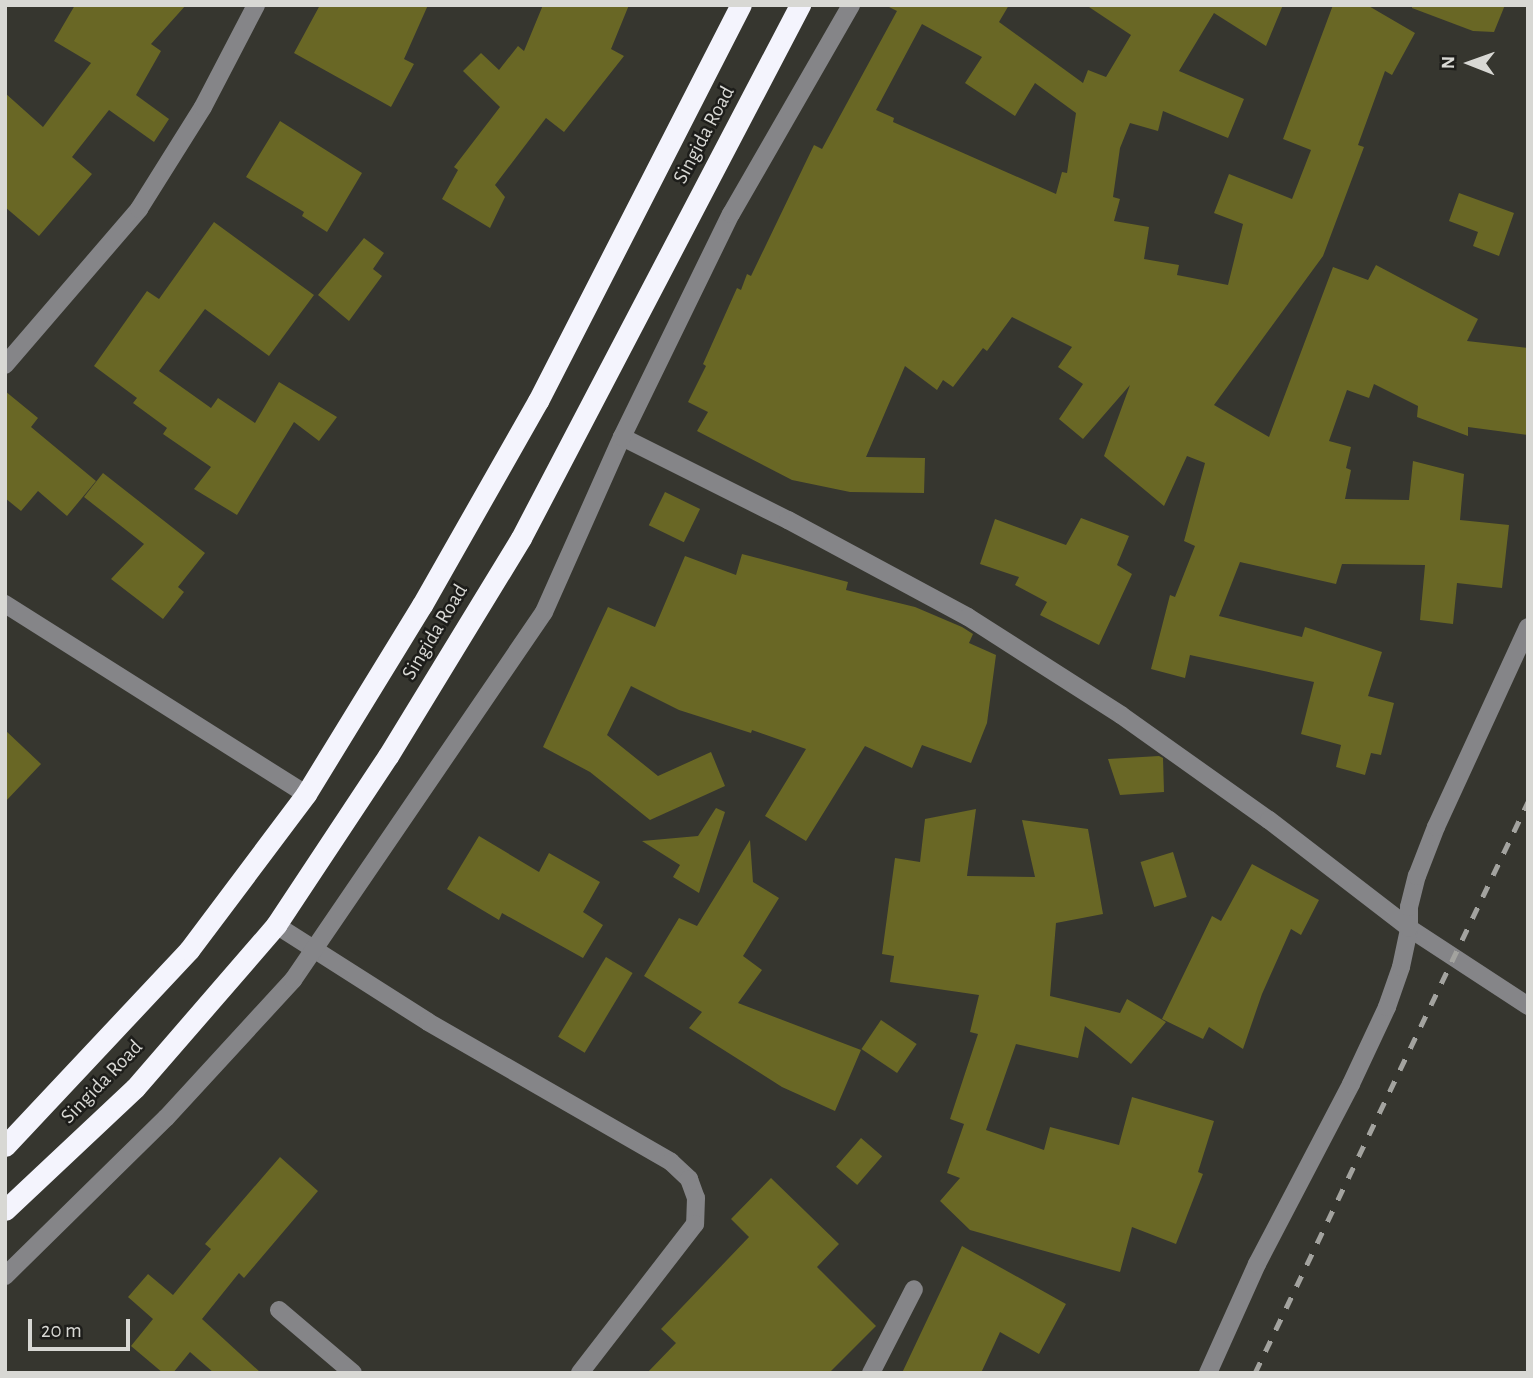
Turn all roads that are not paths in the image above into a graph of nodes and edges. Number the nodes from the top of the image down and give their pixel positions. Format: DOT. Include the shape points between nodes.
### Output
graph roads {
  1 [pos="256,5"];
  2 [pos="741,5"];
  3 [pos="800,5"];
  4 [pos="851,5"];
  5 [pos="5,365"];
  6 [pos="622,437"];
  7 [pos="5,604"];
  8 [pos="1528,627"];
  9 [pos="306,794"];
  10 [pos="276,925"];
  11 [pos="1409,928"];
  12 [pos="314,949"];
  13 [pos="1528,1006"];
  14 [pos="5,1146"];
  15 [pos="5,1210"];
  16 [pos="5,1276"];
  17 [pos="914,1289"];
  18 [pos="279,1310"];
  19 [pos="353,1373"];
  20 [pos="580,1373"];
  21 [pos="871,1373"];
  22 [pos="1208,1373"];
  1 -- 5 [label="street" via="203,107 139,209"];
  2 -- 9 [label="highway, Singida Road" via="538,401 422,605"];
  3 -- 10 [label="highway, Singida Road" via="521,538 388,756"];
  4 -- 6 [label="street" via="731,214"];
  6 -- 11 [label="street" via="968,617 1121,715 1269,820"];
  6 -- 12 [label="street" via="544,612"];
  7 -- 9 [label="street"];
  8 -- 11 [label="street" via="1436,827 1409,907"];
  9 -- 14 [label="highway, Singida Road" via="189,950"];
  10 -- 12 [label="street"];
  10 -- 15 [label="highway, Singida Road" via="135,1088"];
  11 -- 13 [label="street"];
  11 -- 22 [label="street" via="1387,1007 1257,1264"];
  12 -- 16 [label="street" via="293,980 166,1118"];
  12 -- 20 [label="street" via="428,1022 671,1162 690,1179 696,1198 695,1224"];
  17 -- 21 [label="street"];
  18 -- 19 [label="street"];
}
